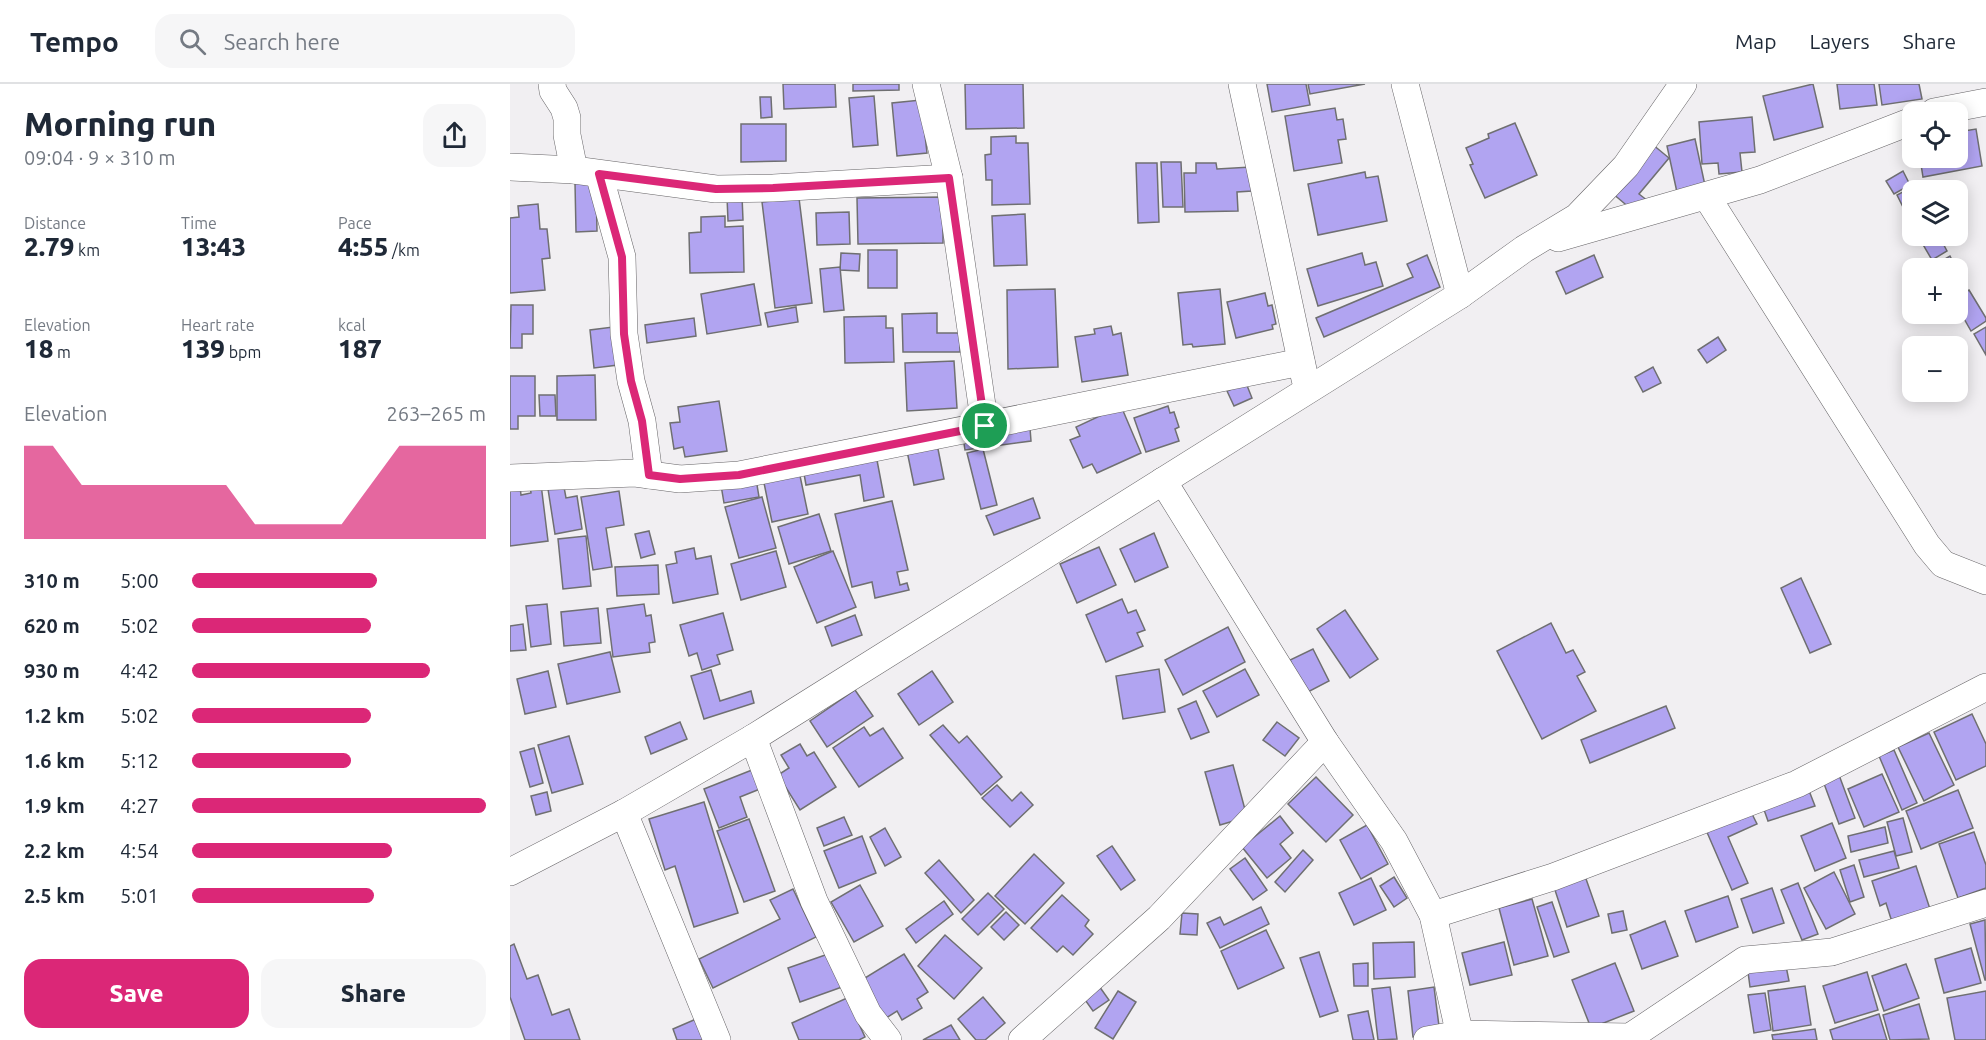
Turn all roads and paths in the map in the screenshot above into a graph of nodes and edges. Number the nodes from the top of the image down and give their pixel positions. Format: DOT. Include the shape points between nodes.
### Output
graph roads {
  1 [pos="552,84"];
  2 [pos="926,84"];
  3 [pos="1242,84"];
  4 [pos="1405,84"];
  5 [pos="1683,84"];
  6 [pos="1986,102"];
  7 [pos="1968,105"];
  8 [pos="1902,125"];
  9 [pos="510,167"];
  10 [pos="586,172"];
  11 [pos="949,178"];
  12 [pos="1707,197"];
  13 [pos="1524,249"];
  14 [pos="1460,295"];
  15 [pos="1301,362"];
  16 [pos="1307,390"];
  17 [pos="985,426"];
  18 [pos="649,475"];
  19 [pos="510,478"];
  20 [pos="1163,481"];
  21 [pos="1986,581"];
  22 [pos="1986,687"];
  23 [pos="753,738"];
  24 [pos="1325,742"];
  25 [pos="624,813"];
  26 [pos="510,872"];
  27 [pos="1986,903"];
  28 [pos="1433,915"];
  29 [pos="1461,1037"];
  30 [pos="717,1040"];
  31 [pos="888,1040"];
  32 [pos="1022,1040"];
  33 [pos="1427,1040"];
  1 -- 10 [label="street" via="567,118 567,135"];
  2 -- 11 [label="street"];
  3 -- 15 [label="street"];
  4 -- 14 [label="street"];
  5 -- 13 [label="street" via="1626,166 1577,217"];
  6 -- 7 [label="street"];
  8 -- 12 [label="street"];
  9 -- 10 [label="street"];
  10 -- 11 [label="street" via="716,189"];
  10 -- 18 [label="street" via="622,257 624,334"];
  11 -- 17 [label="street"];
  12 -- 13 [label="street"];
  12 -- 21 [label="street" via="1927,545 1943,564"];
  13 -- 14 [label="street"];
  14 -- 16 [label="street"];
  15 -- 16 [label="street"];
  15 -- 17 [label="street"];
  16 -- 20 [label="street"];
  17 -- 18 [label="street" via="739,475 680,479"];
  18 -- 19 [label="street"];
  20 -- 23 [label="street"];
  20 -- 24 [label="street"];
  22 -- 28 [label="street" via="1797,784 1553,877"];
  23 -- 25 [label="street"];
  23 -- 31 [label="street" via="814,901 868,1014"];
  24 -- 28 [label="street" via="1394,841"];
  24 -- 32 [label="street" via="1159,918"];
  25 -- 26 [label="street"];
  25 -- 30 [label="street"];
  27 -- 29 [label="street" via="1832,952 1745,960 1630,1037"];
  28 -- 29 [label="street"];
  29 -- 33 [label="street"];
}
